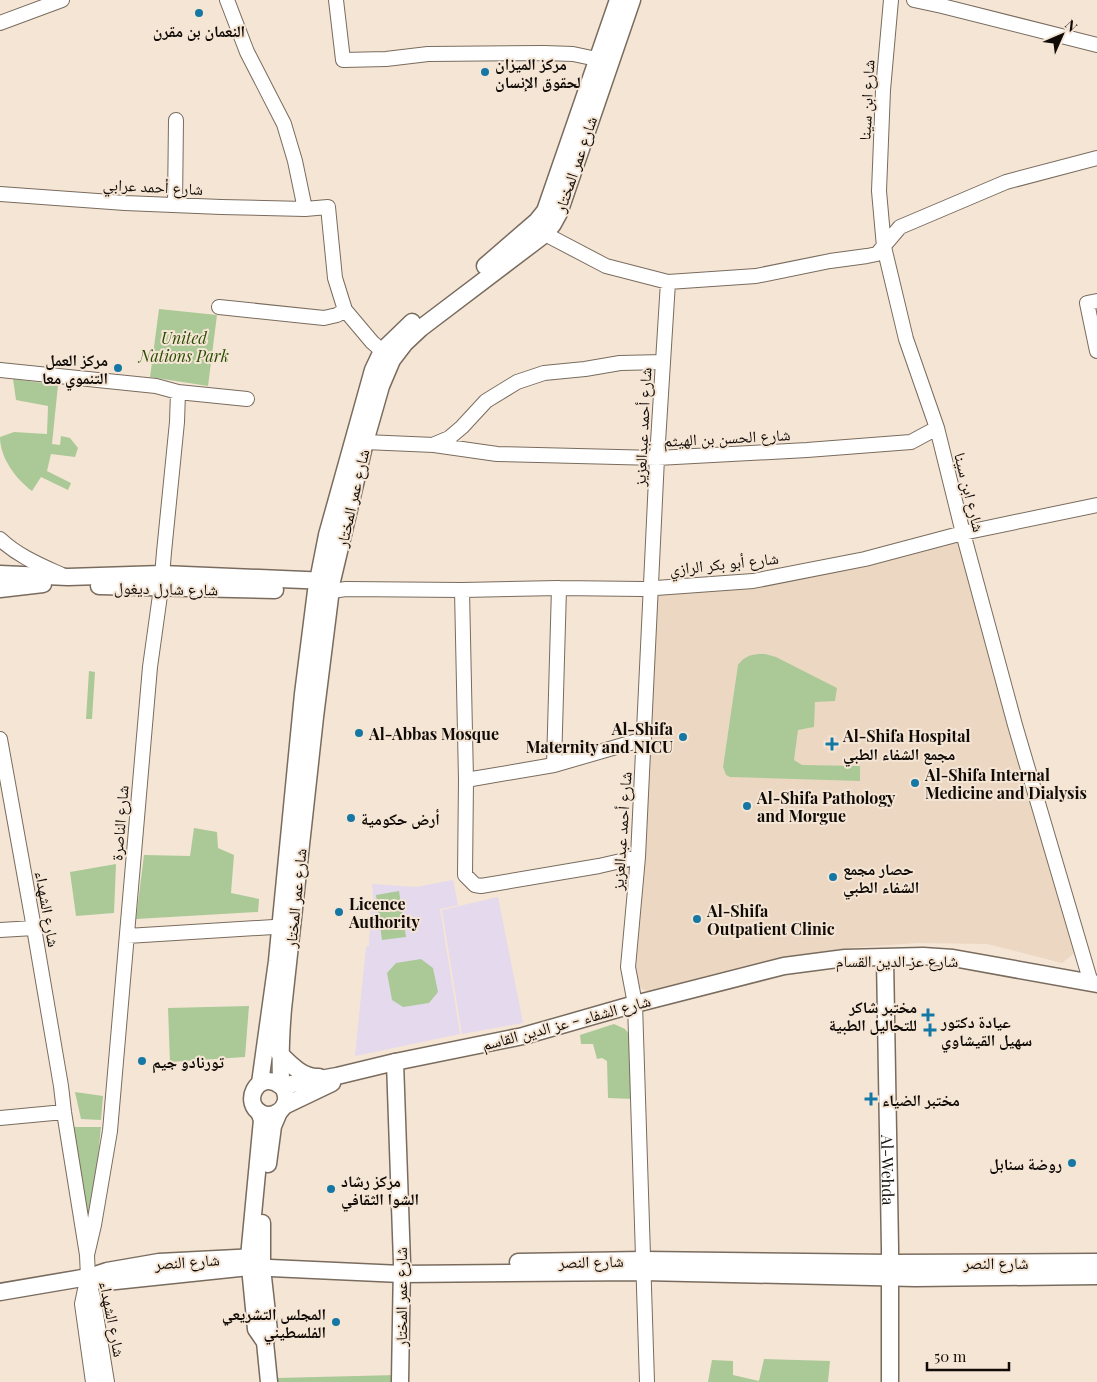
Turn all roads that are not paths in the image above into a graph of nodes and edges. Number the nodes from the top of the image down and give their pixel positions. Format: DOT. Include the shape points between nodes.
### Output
graph roads {
  1 [pos="62,0"];
  2 [pos="227,0"];
  3 [pos="336,0"];
  4 [pos="618,0"];
  5 [pos="632,0"];
  6 [pos="891,0"];
  7 [pos="914,0"];
  8 [pos="0,23"];
  9 [pos="1097,45"];
  10 [pos="605,61"];
  11 [pos="176,120"];
  12 [pos="1097,158"];
  13 [pos="0,194"];
  14 [pos="175,206"];
  15 [pos="304,209"];
  16 [pos="545,234"];
  17 [pos="884,247"];
  18 [pos="668,282"];
  19 [pos="1097,302"];
  20 [pos="218,308"];
  21 [pos="346,310"];
  22 [pos="1097,351"];
  23 [pos="387,356"];
  24 [pos="663,362"];
  25 [pos="0,370"];
  26 [pos="178,392"];
  27 [pos="247,399"];
  28 [pos="937,428"];
  29 [pos="365,442"];
  30 [pos="434,444"];
  31 [pos="657,458"];
  32 [pos="1097,505"];
  33 [pos="962,533"];
  34 [pos="0,539"];
  35 [pos="0,574"];
  36 [pos="68,577"];
  37 [pos="162,581"];
  38 [pos="329,586"];
  39 [pos="559,588"];
  40 [pos="651,588"];
  41 [pos="0,589"];
  42 [pos="462,590"];
  43 [pos="0,739"];
  44 [pos="644,739"];
  45 [pos="554,765"];
  46 [pos="466,780"];
  47 [pos="638,857"];
  48 [pos="287,926"];
  49 [pos="34,928"];
  50 [pos="0,930"];
  51 [pos="127,936"];
  52 [pos="885,958"];
  53 [pos="784,966"];
  54 [pos="1094,983"];
  55 [pos="635,1004"];
  56 [pos="280,1053"];
  57 [pos="395,1062"];
  58 [pos="342,1075"];
  59 [pos="260,1083"];
  60 [pos="282,1086"];
  61 [pos="282,1109"];
  62 [pos="64,1112"];
  63 [pos="259,1112"];
  64 [pos="0,1118"];
  65 [pos="87,1255"];
  66 [pos="255,1262"];
  67 [pos="1097,1262"];
  68 [pos="644,1266"];
  69 [pos="401,1269"];
  70 [pos="890,1270"];
  71 [pos="1097,1276"];
  72 [pos="88,1277"];
  73 [pos="0,1292"];
  74 [pos="93,1382"];
  75 [pos="107,1382"];
  76 [pos="269,1382"];
  77 [pos="400,1382"];
  78 [pos="647,1382"];
  79 [pos="890,1382"];
  1 -- 8 [label="street"];
  2 -- 15 [label="street" via="247,52 284,124"];
  3 -- 10 [label="street" via="343,60 428,54 544,53 573,54"];
  4 -- 10 [label="main road, شارع عمر المختار"];
  5 -- 10 [label="main road, شارع عمر المختار"];
  6 -- 17 [label="street, شارع ابن سينا" via="879,191"];
  7 -- 9 [label="street"];
  10 -- 16 [label="main road, شارع عمر المختار" via="559,213"];
  10 -- 23 [label="main road, شارع عمر المختار" via="545,211 499,255 408,325"];
  11 -- 14 [label="street"];
  12 -- 17 [label="street" via="1006,182 900,227"];
  13 -- 14 [label="street, شارع أحمد عرابي"];
  14 -- 15 [label="street, شارع أحمد عرابي"];
  15 -- 21 [label="street, شارع أحمد عرابي" via="328,207 335,278"];
  16 -- 18 [label="street" via="606,266"];
  16 -- 23 [label="main road, شارع عمر المختار"];
  17 -- 18 [label="street" via="877,254 756,276"];
  17 -- 28 [label="street, شارع ابن سينا" via="906,340"];
  18 -- 24 [label="street, شارع أحمد عبدالعزيز"];
  19 -- 22 [label="street" via="1087,303"];
  20 -- 21 [label="street" via="324,318"];
  21 -- 23 [label="street"];
  23 -- 29 [label="main road, شارع عمر المختار"];
  23 -- 38 [label="main road, شارع عمر المختار" via="373,370 327,535"];
  24 -- 30 [label="street" via="620,363 544,373 517,382 486,400 449,438"];
  24 -- 31 [label="street, شارع أحمد عبدالعزيز"];
  25 -- 26 [label="street" via="156,386"];
  26 -- 27 [label="street"];
  26 -- 37 [label="street, شارع الناصرة"];
  28 -- 31 [label="street, شارع الحسن بن الهيثم" via="911,442"];
  28 -- 33 [label="street, شارع ابن سينا"];
  29 -- 30 [label="street, شارع الحسن بن الهيثم"];
  29 -- 38 [label="main road, شارع عمر المختار"];
  30 -- 31 [label="street, شارع الحسن بن الهيثم" via="497,454"];
  31 -- 40 [label="street, شارع أحمد عبدالعزيز"];
  32 -- 33 [label="street, شارع أبو بكر الرازي"];
  33 -- 40 [label="street, شارع أبو بكر الرازي" via="865,559 753,580"];
  33 -- 54 [label="street, شارع ابن سينا" via="1015,725"];
  34 -- 36 [label="street, شارع شارل ديغول" via="31,561"];
  35 -- 36 [label="main road, شارع شارل ديغول"];
  36 -- 37 [label="main road, شارع شارل ديغول"];
  37 -- 38 [label="main road, شارع شارل ديغول"];
  37 -- 41 [label="main road, شارع شارل ديغول" via="51,583"];
  37 -- 51 [label="street, شارع الناصرة" via="150,667"];
  38 -- 42 [label="street, شارع أبو بكر الرازي"];
  38 -- 48 [label="main road, شارع عمر المختار"];
  39 -- 40 [label="street, شارع أبو بكر الرازي"];
  39 -- 42 [label="street, شارع أبو بكر الرازي"];
  39 -- 45 [label="street"];
  40 -- 44 [label="street, شارع أحمد عبدالعزيز"];
  42 -- 46 [label="street"];
  43 -- 49 [label="street, شارع الشهداء"];
  44 -- 45 [label="street"];
  44 -- 47 [label="street, شارع أحمد عبدالعزيز"];
  45 -- 46 [label="street"];
  46 -- 47 [label="street" via="465,875 475,884 480,886"];
  47 -- 55 [label="street, شارع أحمد عبدالعزيز" via="628,967"];
  48 -- 51 [label="street"];
  48 -- 56 [label="main road, شارع عمر المختار"];
  48 -- 59 [label="main road, شارع عمر المختار"];
  49 -- 50 [label="street"];
  49 -- 62 [label="street, شارع الشهداء"];
  51 -- 65 [label="street, شارع الناصرة" via="110,1131"];
  52 -- 53 [label="main road, شارع عز الدين القسام" via="845,958"];
  52 -- 54 [label="main road, شارع عز الدين القسام" via="953,958"];
  52 -- 70 [label="main road, Al-Wehda"];
  53 -- 55 [label="main road, شارع الشفاء - عز الدين القاسم"];
  55 -- 57 [label="main road, شارع الشفاء - عز الدين القاسم" via="523,1036"];
  55 -- 68 [label="street, شارع أحمد عبدالعزيز"];
  56 -- 58 [label="main road" via="312,1077"];
  56 -- 60 [label="main road, شارع عمر المختار"];
  57 -- 58 [label="main road, شارع الشفاء - عز الدين القاسم"];
  57 -- 69 [label="main road, شارع عمر المختار"];
  58 -- 60 [label="main road"];
  58 -- 61 [label="main road"];
  59 -- 60 [label="main road" via="272,1080"];
  59 -- 63 [label="main road" via="252,1097"];
  60 -- 61 [label="main road" via="286,1096"];
  61 -- 63 [label="main road" via="269,1115"];
  61 -- 66 [label="main road" via="273,1126"];
  62 -- 64 [label="street"];
  62 -- 65 [label="street"];
  63 -- 66 [label="main road" via="262,1120"];
  65 -- 72 [label="street"];
  66 -- 69 [label="main road, شارع النصر"];
  66 -- 72 [label="main road, شارع النصر" via="106,1282"];
  66 -- 76 [label="main road" via="256,1329 265,1342"];
  67 -- 70 [label="main road, شارع النصر"];
  68 -- 69 [label="main road, شارع النصر"];
  68 -- 70 [label="main road, شارع النصر" via="855,1277"];
  68 -- 78 [label="street, شارع أحمد عبدالعزيز"];
  69 -- 77 [label="main road, شارع عمر المختار"];
  70 -- 71 [label="main road, شارع النصر" via="916,1278"];
  70 -- 79 [label="main road, Al-Wehda"];
  72 -- 73 [label="main road, شارع النصر"];
  72 -- 74 [label="street, شارع الشهداء" via="82,1304"];
  72 -- 75 [label="street, شارع الشهداء"];
}
